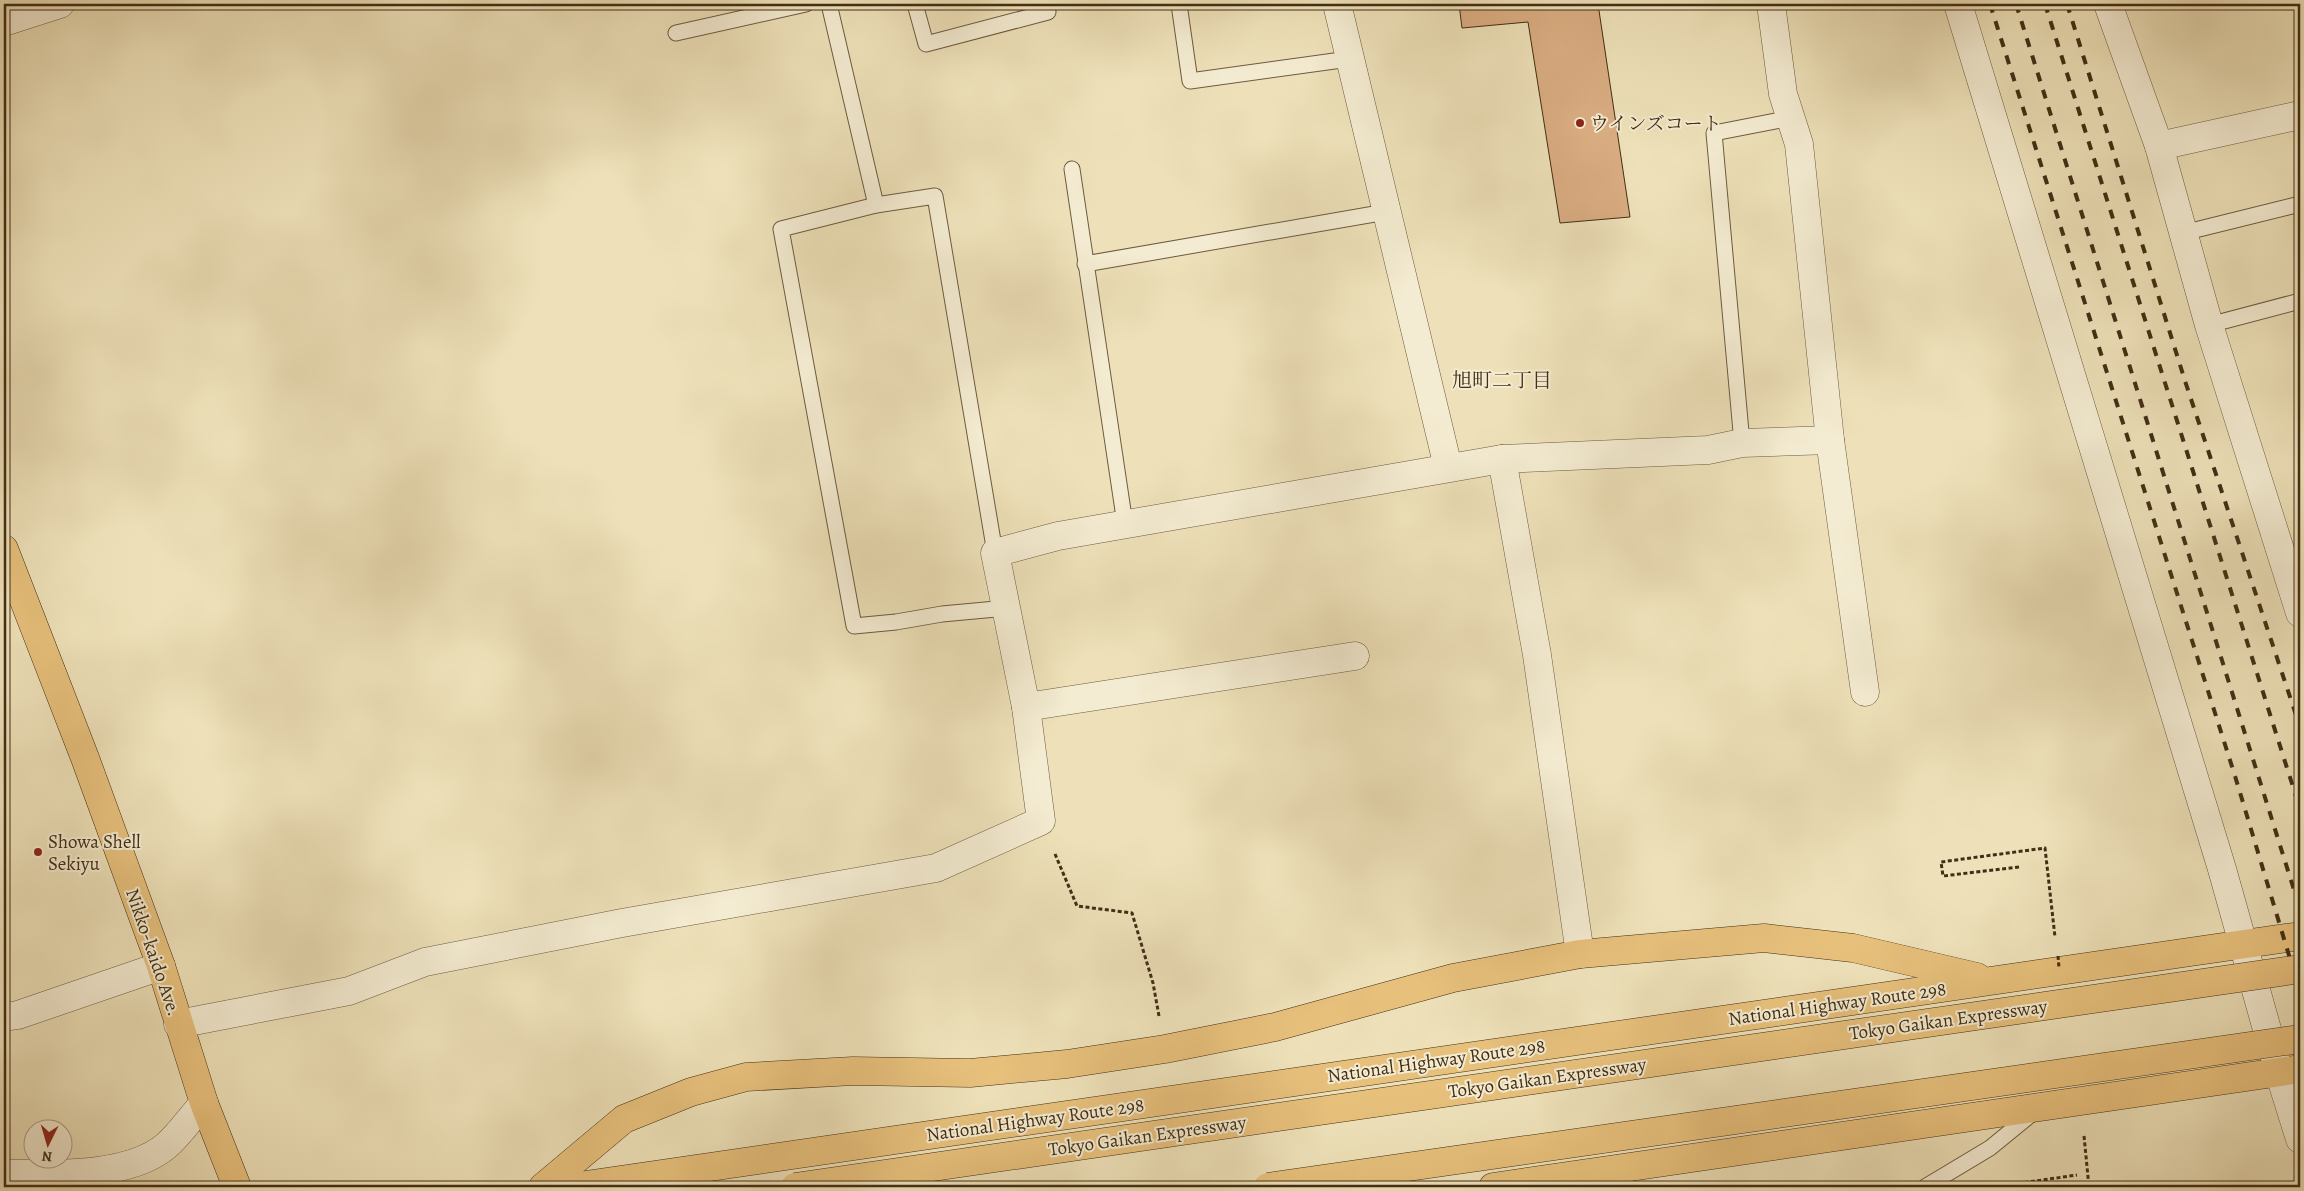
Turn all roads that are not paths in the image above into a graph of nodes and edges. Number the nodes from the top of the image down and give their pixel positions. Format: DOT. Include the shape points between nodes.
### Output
graph roads {
  1 [pos="60,4"];
  2 [pos="806,4"];
  3 [pos="829,4"];
  4 [pos="915,4"];
  5 [pos="1046,4"];
  6 [pos="1179,4"];
  7 [pos="1337,4"];
  8 [pos="1771,4"];
  9 [pos="1958,4"];
  10 [pos="2108,4"];
  11 [pos="4,22"];
  12 [pos="676,33"];
  13 [pos="1349,59"];
  14 [pos="2300,115"];
  15 [pos="1792,118"];
  16 [pos="2159,146"];
  17 [pos="1072,169"];
  18 [pos="2300,204"];
  19 [pos="876,205"];
  20 [pos="1386,212"];
  21 [pos="2183,233"];
  22 [pos="1085,264"];
  23 [pos="2300,301"];
  24 [pos="2210,325"];
  25 [pos="1830,440"];
  26 [pos="1742,443"];
  27 [pos="1502,459"];
  28 [pos="1448,467"];
  29 [pos="1125,524"];
  30 [pos="4,548"];
  31 [pos="996,553"];
  32 [pos="1006,608"];
  33 [pos="2300,613"];
  34 [pos="1355,656"];
  35 [pos="1865,692"];
  36 [pos="1026,707"];
  37 [pos="2300,936"];
  38 [pos="2244,944"];
  39 [pos="1580,954"];
  40 [pos="161,966"];
  41 [pos="2300,968"];
  42 [pos="1992,981"];
  43 [pos="4,1017"];
  44 [pos="178,1024"];
  45 [pos="2300,1039"];
  46 [pos="2290,1071"];
  47 [pos="204,1103"];
  48 [pos="2039,1108"];
  49 [pos="2300,1139"];
  50 [pos="4,1174"];
  51 [pos="237,1187"];
  52 [pos="543,1187"];
  53 [pos="572,1187"];
  54 [pos="795,1187"];
  55 [pos="1268,1187"];
  56 [pos="1493,1187"];
  57 [pos="1926,1187"];
  1 -- 11 [label="street"];
  2 -- 12 [label="lane"];
  3 -- 19 [label="lane"];
  4 -- 5 [label="lane" via="926,44 1048,12"];
  6 -- 13 [label="lane" via="1190,81"];
  7 -- 13 [label="street"];
  8 -- 15 [label="street" via="1783,94"];
  9 -- 38 [label="street"];
  10 -- 16 [label="street"];
  13 -- 20 [label="street"];
  14 -- 16 [label="street"];
  15 -- 25 [label="street" via="1799,144"];
  15 -- 26 [label="lane" via="1714,134"];
  16 -- 21 [label="street"];
  17 -- 22 [label="lane"];
  18 -- 21 [label="lane"];
  19 -- 31 [label="lane" via="935,196"];
  19 -- 32 [label="lane" via="781,229 854,626"];
  20 -- 22 [label="lane"];
  20 -- 28 [label="street"];
  21 -- 24 [label="street"];
  22 -- 29 [label="lane"];
  23 -- 24 [label="lane"];
  24 -- 33 [label="street"];
  25 -- 26 [label="street"];
  25 -- 35 [label="street"];
  26 -- 27 [label="street" via="1708,450"];
  27 -- 28 [label="street"];
  27 -- 39 [label="street" via="1537,655"];
  28 -- 29 [label="street"];
  29 -- 31 [label="street" via="1058,536"];
  30 -- 40 [label="main road, Nikko-kaido Ave."];
  31 -- 32 [label="street"];
  32 -- 36 [label="street"];
  34 -- 36 [label="street"];
  36 -- 44 [label="street" via="1041,821 936,868 622,923 425,962 349,991"];
  37 -- 38 [label="main road, National Highway Route 298"];
  38 -- 42 [label="main road, National Highway Route 298"];
  38 -- 46 [label="street"];
  39 -- 42 [label="main road" via="1764,938 1853,948"];
  39 -- 52 [label="main road" via="1453,978 1275,1027 1067,1064 970,1072 853,1071 746,1077 692,1092 624,1120"];
  40 -- 43 [label="street"];
  40 -- 44 [label="main road, Nikko-kaido Ave."];
  41 -- 54 [label="main road, Tokyo Gaikan Expressway, bridge"];
  42 -- 53 [label="main road, National Highway Route 298"];
  44 -- 47 [label="main road, Nikko-kaido Ave."];
  45 -- 55 [label="main road, bridge"];
  46 -- 48 [label="main road"];
  46 -- 49 [label="street"];
  47 -- 50 [label="street" via="165,1146 133,1164 102,1171"];
  47 -- 51 [label="main road, Nikko-kaido Ave."];
  48 -- 56 [label="main road"];
  48 -- 57 [label="lane" via="1990,1148"];
}
